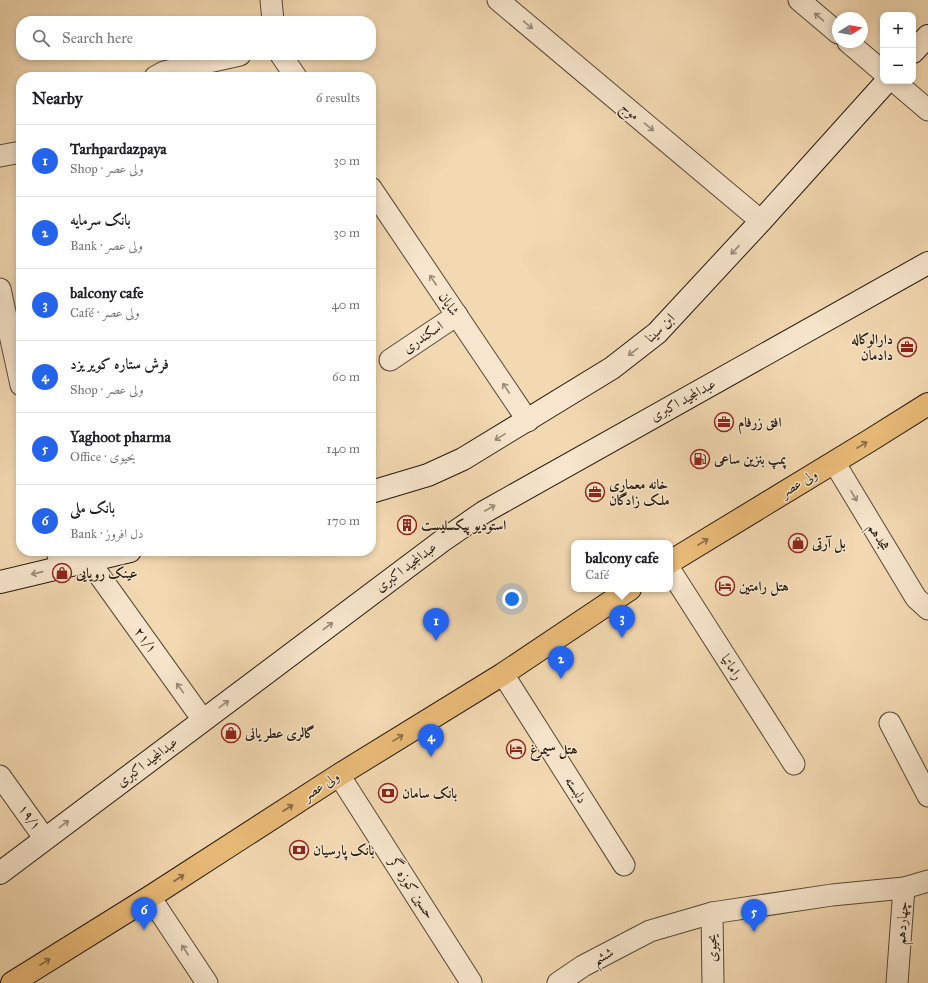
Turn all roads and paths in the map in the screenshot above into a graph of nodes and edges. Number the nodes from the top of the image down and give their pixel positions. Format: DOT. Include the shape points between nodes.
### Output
graph roads {
  1 [pos="271,0"];
  2 [pos="498,0"];
  3 [pos="799,0"];
  4 [pos="273,16"];
  5 [pos="832,28"];
  6 [pos="928,36"];
  7 [pos="855,48"];
  8 [pos="916,49"];
  9 [pos="218,60"];
  10 [pos="284,60"];
  11 [pos="880,69"];
  12 [pos="164,72"];
  13 [pos="293,72"];
  14 [pos="884,84"];
  15 [pos="898,84"];
  16 [pos="928,110"];
  17 [pos="16,153"];
  18 [pos="0,156"];
  19 [pos="376,195"];
  20 [pos="761,222"];
  21 [pos="928,263"];
  22 [pos="0,289"];
  23 [pos="456,315"];
  24 [pos="390,360"];
  25 [pos="16,362"];
  26 [pos="928,404"];
  27 [pos="528,421"];
  28 [pos="834,462"];
  29 [pos="376,491"];
  30 [pos="110,556"];
  31 [pos="59,559"];
  32 [pos="673,560"];
  33 [pos="89,561"];
  34 [pos="673,575"];
  35 [pos="0,582"];
  36 [pos="626,592"];
  37 [pos="928,609"];
  38 [pos="503,674"];
  39 [pos="203,720"];
  40 [pos="890,723"];
  41 [pos="794,764"];
  42 [pos="339,775"];
  43 [pos="0,776"];
  44 [pos="928,796"];
  45 [pos="45,839"];
  46 [pos="624,865"];
  47 [pos="0,873"];
  48 [pos="928,881"];
  49 [pos="904,888"];
  50 [pos="150,897"];
  51 [pos="712,913"];
  52 [pos="584,975"];
  53 [pos="471,982"];
  54 [pos="12,983"];
  55 [pos="207,983"];
  56 [pos="558,983"];
  57 [pos="713,983"];
  58 [pos="897,983"];
  1 -- 4 [label="street"];
  2 -- 20 [label="street, موج, one-way"];
  5 -- 3 [label="street, one-way"];
  6 -- 8 [label="street"];
  7 -- 11 [label="street"];
  9 -- 12 [label="street"];
  10 -- 13 [label="street"];
  14 -- 20 [label="street, ابن سینا"];
  15 -- 16 [label="street"];
  17 -- 18 [label="street"];
  23 -- 19 [label="street, شایان, one-way"];
  20 -- 27 [label="street, ابن سینا, one-way" via="657,334 612,368"];
  39 -- 21 [label="street, عبدالمجید اکبری, one-way" via="484,512"];
  22 -- 25 [label="street"];
  23 -- 24 [label="street, اسکندری"];
  27 -- 23 [label="street, شایان, one-way"];
  28 -- 26 [label="main road, ولی عصر, one-way"];
  27 -- 29 [label="street, ابن سینا, one-way" via="428,475"];
  32 -- 28 [label="main road, ولی عصر, one-way"];
  28 -- 37 [label="street, هجدهم, one-way" via="916,598"];
  30 -- 33 [label="street"];
  31 -- 33 [label="street"];
  31 -- 35 [label="street, one-way"];
  39 -- 33 [label="street, ۲۱/۱, one-way"];
  34 -- 41 [label="street, راماتیا"];
  36 -- 38 [label="main road, ولی عصر"];
  42 -- 38 [label="main road, ولی عصر, one-way"];
  38 -- 46 [label="street, دلبسته"];
  45 -- 39 [label="street, عبدالمجید اکبری, one-way"];
  40 -- 44 [label="street"];
  50 -- 42 [label="main road, ولی عصر, one-way"];
  42 -- 53 [label="street, حسین کوزه گر"];
  43 -- 45 [label="street, ۱۹/۱"];
  45 -- 47 [label="street, عبدالمجید اکبری"];
  48 -- 49 [label="street, چهاردهم"];
  49 -- 51 [label="street, ششم" via="832,894"];
  49 -- 58 [label="street, چهاردهم"];
  54 -- 50 [label="main road, ولی عصر, one-way"];
  55 -- 50 [label="street, one-way"];
  51 -- 52 [label="street, ششم" via="650,931"];
  51 -- 57 [label="street, یحیوی"];
  52 -- 56 [label="street, ششم"];
}
